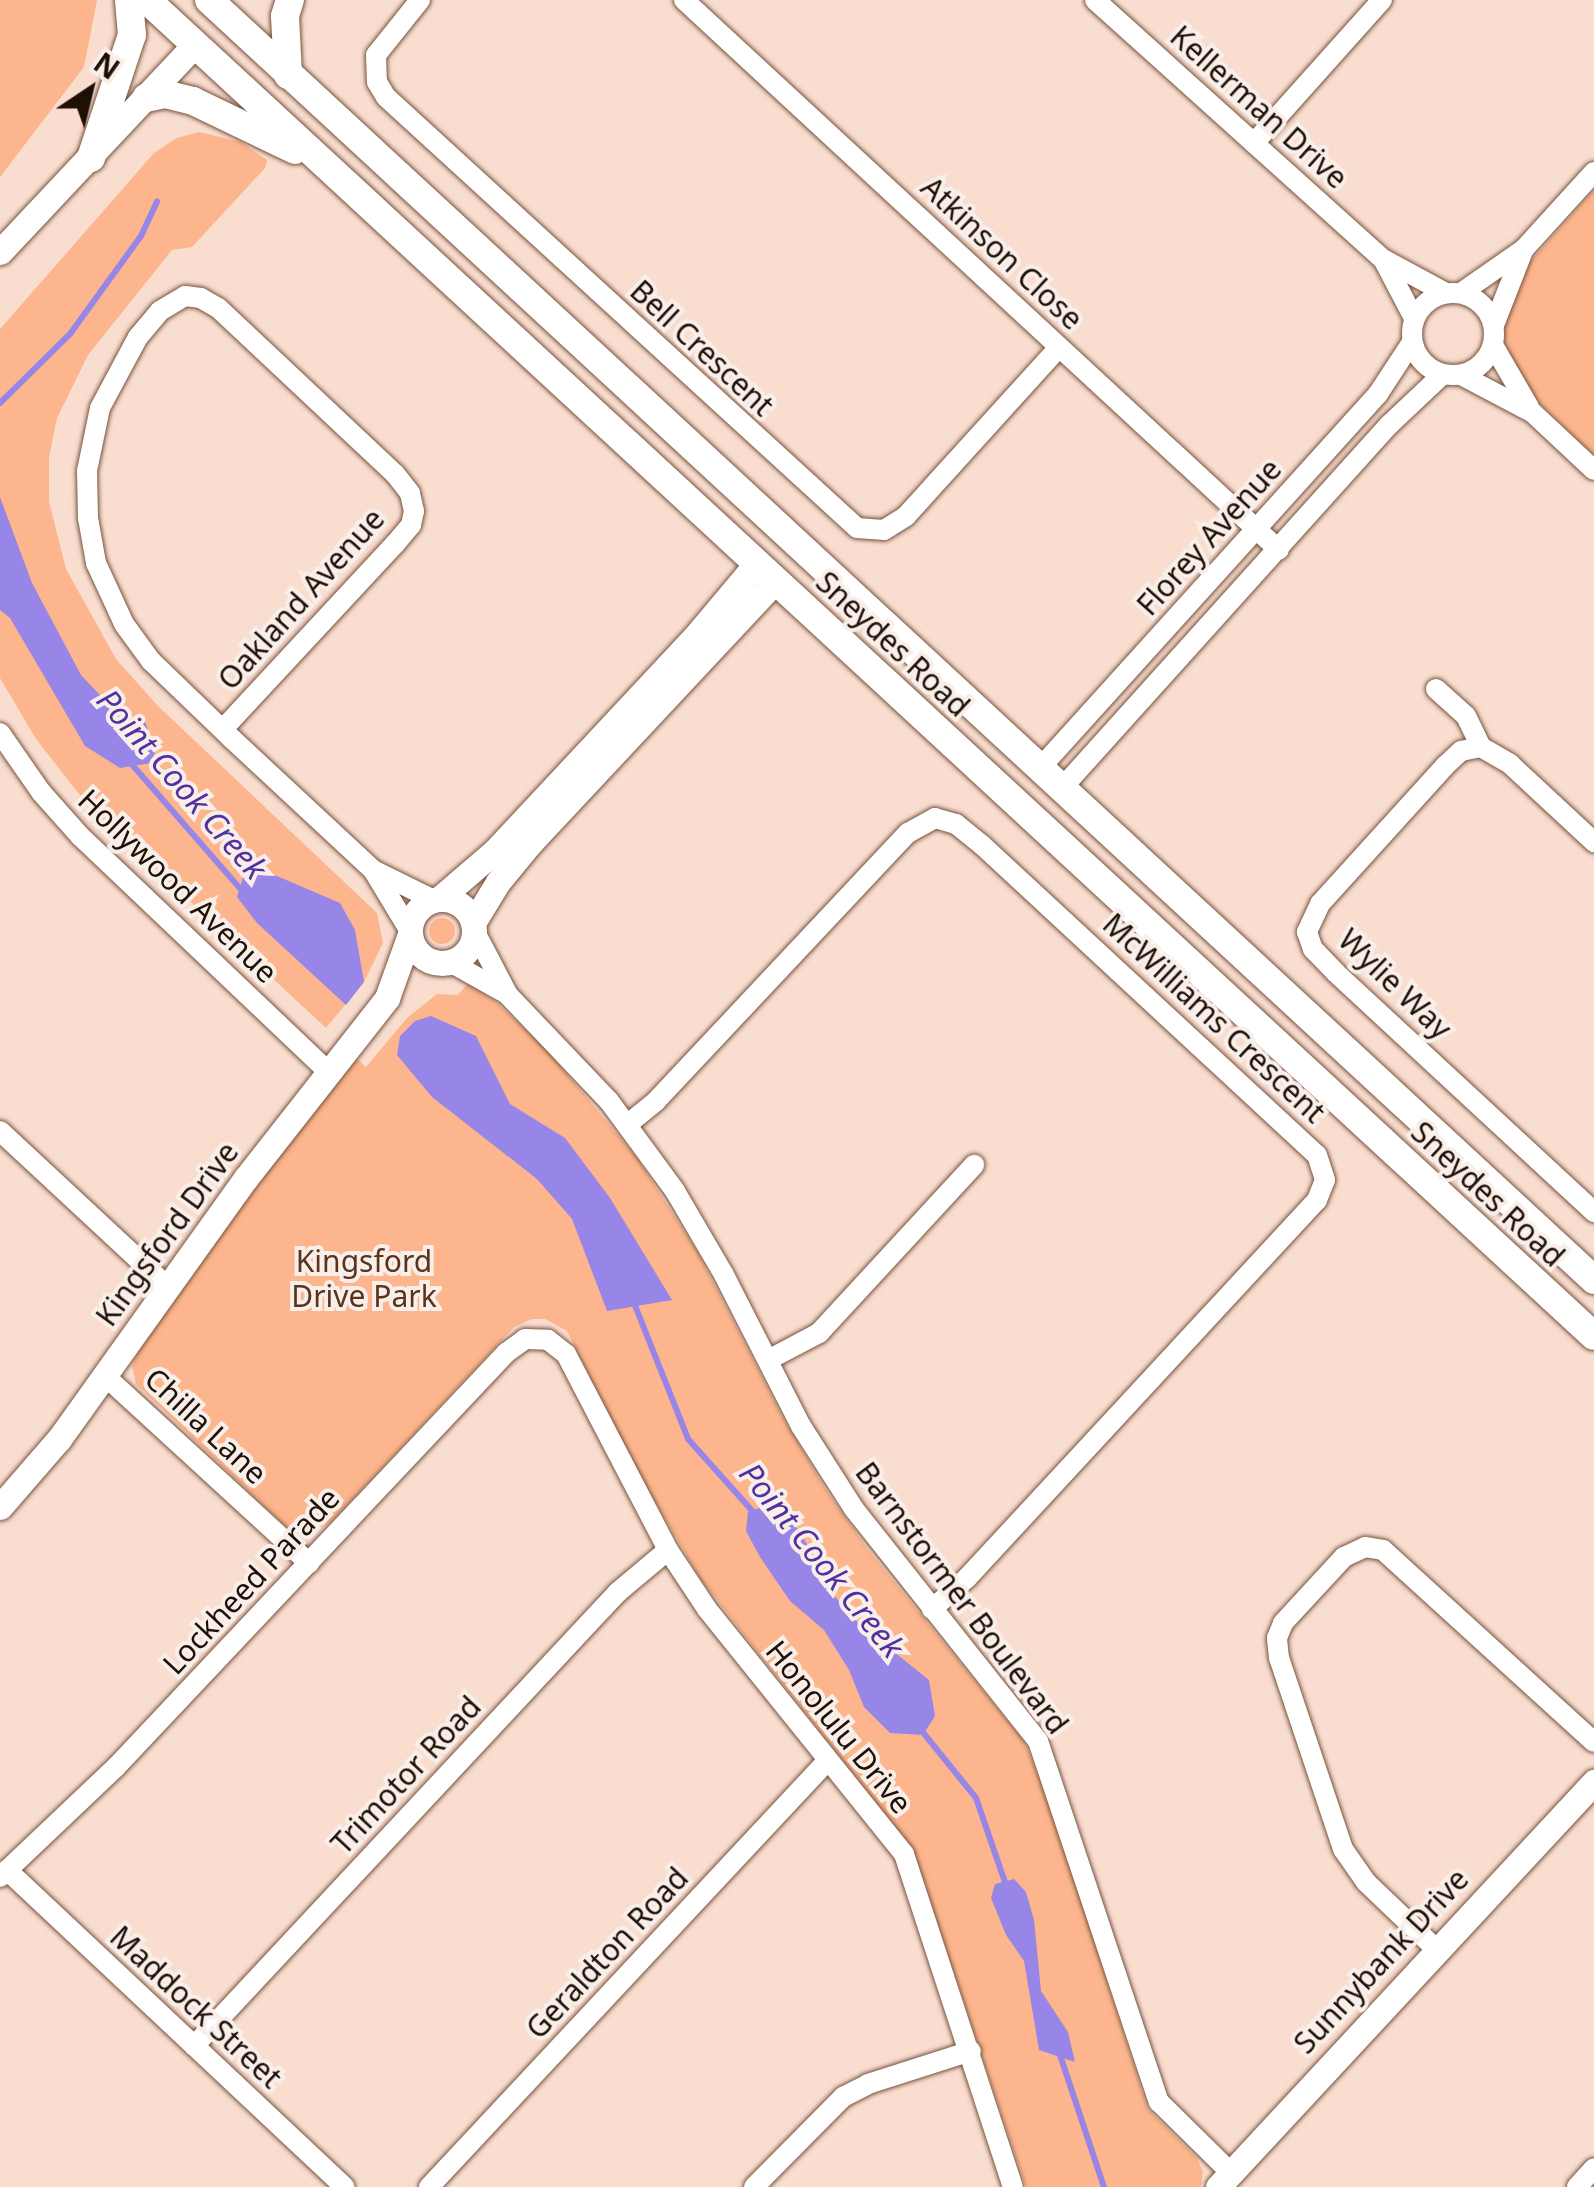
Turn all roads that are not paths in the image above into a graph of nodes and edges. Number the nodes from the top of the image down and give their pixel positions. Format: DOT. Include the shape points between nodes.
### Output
graph roads {
  1 [pos="129,0"];
  2 [pos="147,0"];
  3 [pos="290,0"];
  4 [pos="420,0"];
  5 [pos="684,0"];
  6 [pos="1095,0"];
  7 [pos="1382,0"];
  8 [pos="224,4"];
  9 [pos="196,44"];
  10 [pos="288,74"];
  11 [pos="146,98"];
  12 [pos="1254,143"];
  13 [pos="91,158"];
  14 [pos="328,166"];
  15 [pos="1594,172"];
  16 [pos="1524,250"];
  17 [pos="0,252"];
  18 [pos="1382,258"];
  19 [pos="1454,293"];
  20 [pos="1414,318"];
  21 [pos="1494,335"];
  22 [pos="1412,342"];
  23 [pos="1059,347"];
  24 [pos="1452,375"];
  25 [pos="1533,413"];
  26 [pos="1594,470"];
  27 [pos="1257,529"];
  28 [pos="793,540"];
  29 [pos="1279,550"];
  30 [pos="767,572"];
  31 [pos="1436,689"];
  32 [pos="222,729"];
  33 [pos="0,733"];
  34 [pos="1481,747"];
  35 [pos="1041,768"];
  36 [pos="1062,788"];
  37 [pos="1024,809"];
  38 [pos="1594,842"];
  39 [pos="373,870"];
  40 [pos="437,900"];
  41 [pos="474,927"];
  42 [pos="410,933"];
  43 [pos="445,962"];
  44 [pos="508,995"];
  45 [pos="387,998"];
  46 [pos="328,1071"];
  47 [pos="628,1124"];
  48 [pos="0,1131"];
  49 [pos="974,1166"];
  50 [pos="1594,1212"];
  51 [pos="1594,1280"];
  52 [pos="167,1286"];
  53 [pos="1594,1336"];
  54 [pos="548,1340"];
  55 [pos="768,1360"];
  56 [pos="104,1376"];
  57 [pos="0,1507"];
  58 [pos="668,1550"];
  59 [pos="309,1564"];
  60 [pos="932,1609"];
  61 [pos="1594,1742"];
  62 [pos="828,1760"];
  63 [pos="1594,1782"];
  64 [pos="4,1874"];
  65 [pos="1436,1950"];
  66 [pos="194,2046"];
  67 [pos="971,2051"];
  68 [pos="1594,2168"];
  69 [pos="1224,2179"];
  70 [pos="344,2187"];
  71 [pos="429,2187"];
  72 [pos="754,2187"];
  73 [pos="1013,2187"];
  74 [pos="1577,2187"];
  1 -- 13 [label="main road" via="132,36"];
  2 -- 9 [label="main road, Sneydes Road"];
  3 -- 10 [label="main road"];
  4 -- 23 [label="street, Bell Crescent" via="376,55 377,82 386,97 857,528 884,530 900,521"];
  5 -- 23 [label="street, Atkinson Close"];
  6 -- 12 [label="street, Kellerman Drive"];
  7 -- 12 [label="street"];
  8 -- 9 [label="main road"];
  8 -- 10 [label="main road, Sneydes Road"];
  9 -- 11 [label="street"];
  9 -- 14 [label="main road, Sneydes Road"];
  10 -- 28 [label="main road, Sneydes Road"];
  11 -- 13 [label="street"];
  11 -- 14 [label="main road" via="165,94 193,101"];
  12 -- 18 [label="street, Kellerman Drive"];
  13 -- 17 [label="street"];
  14 -- 30 [label="main road, Sneydes Road"];
  15 -- 16 [label="street"];
  16 -- 19 [label="street"];
  16 -- 21 [label="street"];
  18 -- 19 [label="street, Kellerman Drive"];
  18 -- 20 [label="street, Kellerman Drive"];
  19 -- 20 [label="street" via="1433,298"];
  19 -- 21 [label="street" via="1482,304"];
  20 -- 22 [label="street"];
  21 -- 24 [label="street" via="1481,365"];
  21 -- 25 [label="street"];
  22 -- 24 [label="street" via="1423,362"];
  22 -- 27 [label="street, Florey Avenue" via="1378,394"];
  23 -- 27 [label="street, Atkinson Close"];
  24 -- 25 [label="street"];
  24 -- 29 [label="street, Florey Avenue" via="1389,425"];
  25 -- 26 [label="street"];
  27 -- 29 [label="street, Atkinson Close"];
  27 -- 35 [label="street, Florey Avenue"];
  28 -- 30 [label="main road"];
  28 -- 35 [label="main road, Sneydes Road"];
  29 -- 36 [label="street, Florey Avenue"];
  30 -- 37 [label="main road, Sneydes Road"];
  30 -- 40 [label="street" via="699,632 495,851"];
  30 -- 41 [label="street" via="530,842"];
  31 -- 34 [label="street" via="1466,716"];
  32 -- 32 [label="street, Oakland Avenue" via="405,532 414,511 395,474 201,298 178,298 160,311 116,371 94,428 87,496 96,563 124,624"];
  32 -- 39 [label="street"];
  33 -- 46 [label="street, Hollywood Avenue" via="80,837"];
  34 -- 38 [label="street" via="1510,764"];
  34 -- 50 [label="street, Wylie Way" via="1445,766 1320,904 1307,932 1321,958"];
  35 -- 36 [label="main road, Sneydes Road"];
  35 -- 37 [label="main road"];
  36 -- 37 [label="main road"];
  36 -- 51 [label="main road, Sneydes Road"];
  37 -- 53 [label="main road, Sneydes Road"];
  39 -- 40 [label="street"];
  39 -- 42 [label="street"];
  40 -- 41 [label="street" via="463,907"];
  40 -- 42 [label="street" via="417,911"];
  41 -- 43 [label="street" via="468,950"];
  41 -- 44 [label="street, Barnstormer Boulevard"];
  42 -- 43 [label="street" via="422,956"];
  42 -- 45 [label="street, Kingsford Drive"];
  43 -- 44 [label="street, Barnstormer Boulevard"];
  43 -- 45 [label="street, Kingsford Drive"];
  44 -- 47 [label="street, Barnstormer Boulevard"];
  45 -- 46 [label="street, Kingsford Drive"];
  46 -- 52 [label="street, Kingsford Drive"];
  47 -- 55 [label="street, Barnstormer Boulevard" via="702,1234"];
  47 -- 60 [label="street, McWilliams Crescent" via="908,833 935,818 956,824 982,846 1317,1155 1325,1180 1318,1200"];
  48 -- 52 [label="street"];
  49 -- 55 [label="street" via="819,1333"];
  52 -- 56 [label="street, Kingsford Drive"];
  54 -- 58 [label="street, Honolulu Drive" via="574,1368"];
  54 -- 59 [label="street, Lockheed Parade" via="512,1346"];
  55 -- 60 [label="street, Barnstormer Boulevard" via="835,1481"];
  56 -- 57 [label="street, Kingsford Drive"];
  56 -- 59 [label="street, Chilla Lane"];
  58 -- 62 [label="street, Honolulu Drive" via="730,1641"];
  58 -- 66 [label="street, Trimotor Road" via="618,1592"];
  59 -- 64 [label="street, Lockheed Parade"];
  60 -- 69 [label="street, Barnstormer Boulevard" via="1038,1741 1160,2102"];
  61 -- 65 [label="street" via="1383,1550 1365,1547 1344,1557 1283,1623 1278,1658 1343,1849 1366,1882"];
  62 -- 67 [label="street, Honolulu Drive" via="910,1865"];
  62 -- 71 [label="street, Geraldton Road"];
  63 -- 65 [label="street, Sunnybank Drive"];
  64 -- 66 [label="street, Maddock Street"];
  65 -- 69 [label="street, Sunnybank Drive"];
  66 -- 70 [label="street, Maddock Street"];
  67 -- 72 [label="street" via="843,2097"];
  67 -- 73 [label="street, Honolulu Drive"];
  68 -- 74 [label="street"];
}
